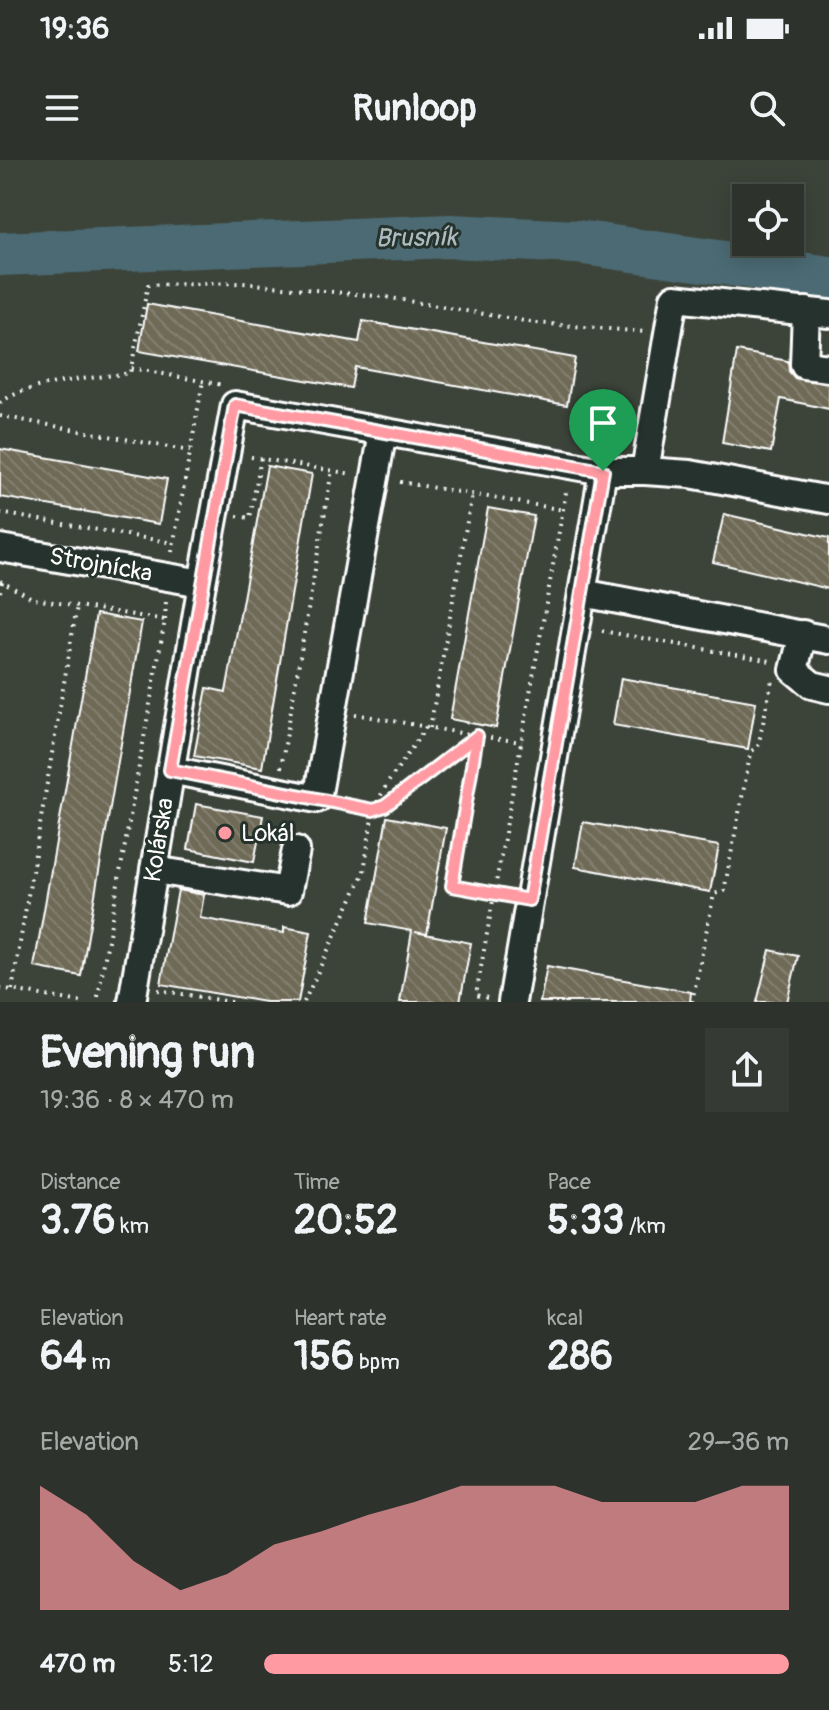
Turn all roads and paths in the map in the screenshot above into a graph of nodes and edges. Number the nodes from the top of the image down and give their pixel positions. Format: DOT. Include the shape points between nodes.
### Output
graph roads {
  1 [pos="818,312"];
  2 [pos="668,334"];
  3 [pos="829,368"];
  4 [pos="203,381"];
  5 [pos="0,403"];
  6 [pos="0,416"];
  7 [pos="383,432"];
  8 [pos="190,451"];
  9 [pos="243,455"];
  10 [pos="261,458"];
  11 [pos="570,465"];
  12 [pos="332,470"];
  13 [pos="603,471"];
  14 [pos="645,471"];
  15 [pos="375,478"];
  16 [pos="472,494"];
  17 [pos="829,500"];
  18 [pos="564,510"];
  19 [pos="0,513"];
  20 [pos="233,515"];
  21 [pos="173,543"];
  22 [pos="0,548"];
  23 [pos="167,577"];
  24 [pos="1,582"];
  25 [pos="202,583"];
  26 [pos="0,592"];
  27 [pos="582,593"];
  28 [pos="77,606"];
  29 [pos="576,626"];
  30 [pos="803,634"];
  31 [pos="829,640"];
  32 [pos="785,664"];
  33 [pos="829,689"];
  34 [pos="333,710"];
  35 [pos="428,727"];
  36 [pos="477,736"];
  37 [pos="522,742"];
  38 [pos="170,770"];
  39 [pos="277,791"];
  40 [pos="317,799"];
  41 [pos="373,810"];
  42 [pos="296,850"];
  43 [pos="154,870"];
  44 [pos="495,894"];
  45 [pos="529,900"];
  46 [pos="0,988"];
  47 [pos="12,990"];
  48 [pos="162,990"];
  49 [pos="81,1002"];
  50 [pos="97,1002"];
  51 [pos="132,1002"];
  52 [pos="231,1002"];
  53 [pos="304,1002"];
  54 [pos="492,1002"];
  55 [pos="512,1002"];
  56 [pos="692,1002"];
  1 -- 2 [label="street" via="674,298"];
  1 -- 3 [label="street" via="804,365"];
  2 -- 5 [label="path" via="536,323 385,297 243,283 148,285 130,373 51,384"];
  2 -- 14 [label="street"];
  4 -- 8 [label="path"];
  6 -- 8 [label="path"];
  7 -- 11 [label="street"];
  7 -- 15 [label="street"];
  7 -- 25 [label="street, Kolárska" via="235,405"];
  8 -- 21 [label="path"];
  9 -- 10 [label="path"];
  10 -- 12 [label="path"];
  10 -- 20 [label="path" via="250,518"];
  11 -- 13 [label="street"];
  11 -- 18 [label="path"];
  12 -- 15 [label="path"];
  12 -- 39 [label="path"];
  13 -- 14 [label="street"];
  13 -- 27 [label="street"];
  14 -- 17 [label="street" via="690,474"];
  15 -- 16 [label="path"];
  15 -- 34 [label="street"];
  16 -- 18 [label="path"];
  16 -- 35 [label="path"];
  18 -- 37 [label="path"];
  19 -- 21 [label="path"];
  21 -- 23 [label="path"];
  22 -- 23 [label="street, Strojnícka"];
  23 -- 25 [label="street, Strojnícka"];
  24 -- 26 [label="path"];
  24 -- 28 [label="path" via="34,599"];
  25 -- 38 [label="street, Kolárska"];
  27 -- 29 [label="street"];
  27 -- 30 [label="street"];
  28 -- 47 [label="path"];
  28 -- 50 [label="path" via="165,620"];
  29 -- 32 [label="path"];
  29 -- 45 [label="street"];
  30 -- 31 [label="street"];
  30 -- 32 [label="street"];
  32 -- 33 [label="street" via="812,685"];
  32 -- 56 [label="path" via="758,747 751,751 724,891 714,894"];
  34 -- 35 [label="path"];
  34 -- 40 [label="street"];
  35 -- 36 [label="path"];
  35 -- 41 [label="path"];
  36 -- 37 [label="path"];
  36 -- 41 [label="path"];
  36 -- 44 [label="path" via="452,886"];
  37 -- 44 [label="path"];
  38 -- 39 [label="street"];
  38 -- 43 [label="street, Kolárska"];
  39 -- 40 [label="street"];
  40 -- 41 [label="path"];
  41 -- 53 [label="path" via="364,872"];
  42 -- 43 [label="street" via="288,891"];
  43 -- 51 [label="street, Kolárska"];
  44 -- 45 [label="path"];
  44 -- 54 [label="path" via="476,995"];
  45 -- 55 [label="street"];
  46 -- 47 [label="path"];
  47 -- 49 [label="path"];
  48 -- 52 [label="path"];
}
